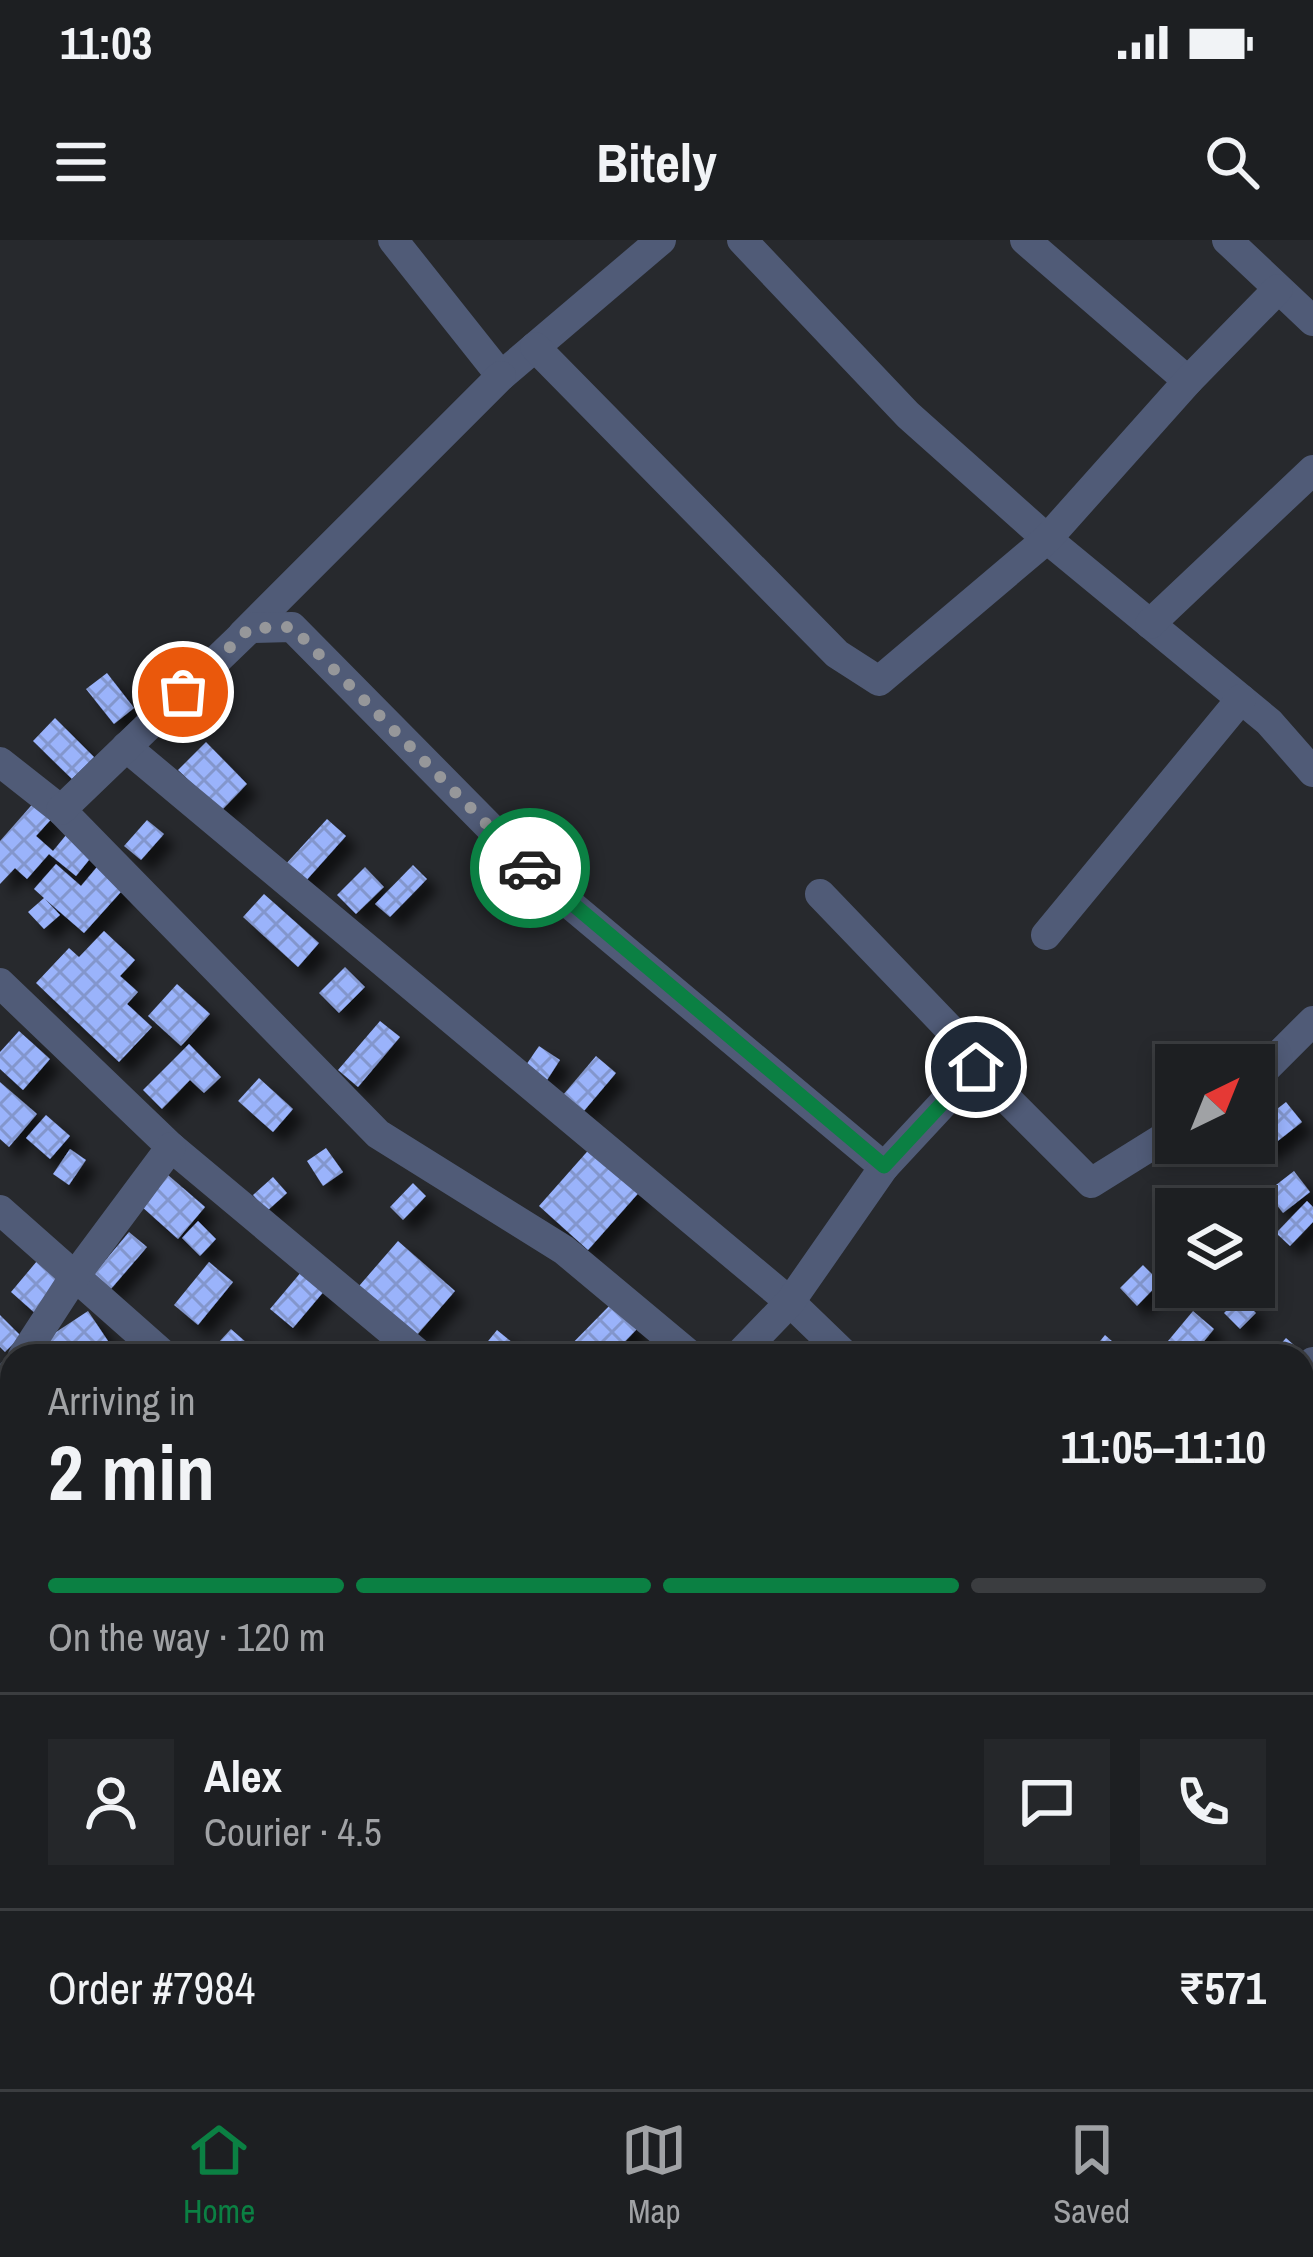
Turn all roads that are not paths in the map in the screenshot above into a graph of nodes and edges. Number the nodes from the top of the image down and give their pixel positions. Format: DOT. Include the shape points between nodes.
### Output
graph roads {
  1 [pos="393,240"];
  2 [pos="662,240"];
  3 [pos="742,240"];
  4 [pos="1025,240"];
  5 [pos="1227,240"];
  6 [pos="1278,289"];
  7 [pos="1313,321"];
  8 [pos="535,347"];
  9 [pos="502,376"];
  10 [pos="1188,381"];
  11 [pos="1313,470"];
  12 [pos="1047,539"];
  13 [pos="1150,624"];
  14 [pos="239,638"];
  15 [pos="1241,699"];
  16 [pos="126,746"];
  17 [pos="0,762"];
  18 [pos="1313,772"];
  19 [pos="61,810"];
  20 [pos="820,893"];
  21 [pos="1046,935"];
  22 [pos="0,983"];
  23 [pos="1313,1021"];
  24 [pos="1275,1059"];
  25 [pos="976,1067"];
  26 [pos="1155,1143"];
  27 [pos="172,1147"];
  28 [pos="884,1166"];
  29 [pos="0,1210"];
  30 [pos="75,1276"];
  31 [pos="790,1301"];
  32 [pos="31,1344"];
  33 [pos="152,1344"];
  34 [pos="407,1344"];
  35 [pos="678,1344"];
  36 [pos="749,1344"];
  37 [pos="834,1344"];
  1 -- 9 [label="street"];
  2 -- 8 [label="street"];
  3 -- 12 [label="street" via="908,415"];
  4 -- 10 [label="street"];
  5 -- 6 [label="street"];
  6 -- 7 [label="street"];
  6 -- 10 [label="street"];
  8 -- 9 [label="street"];
  8 -- 12 [label="street" via="837,654 878,681"];
  9 -- 14 [label="street"];
  10 -- 12 [label="street"];
  11 -- 13 [label="street"];
  12 -- 13 [label="street"];
  13 -- 15 [label="street"];
  14 -- 16 [label="street"];
  14 -- 28 [label="street" via="250,628 292,627 547,885"];
  15 -- 18 [label="street"];
  15 -- 21 [label="street"];
  16 -- 19 [label="street"];
  16 -- 31 [label="street"];
  17 -- 19 [label="street"];
  19 -- 35 [label="street" via="379,1134 564,1250"];
  20 -- 25 [label="street" via="967,1047"];
  22 -- 27 [label="street"];
  23 -- 24 [label="street"];
  25 -- 26 [label="street" via="1091,1184"];
  25 -- 28 [label="street"];
  27 -- 30 [label="street"];
  27 -- 34 [label="street"];
  28 -- 31 [label="street"];
  29 -- 30 [label="street"];
  30 -- 32 [label="street"];
  30 -- 33 [label="street"];
  31 -- 36 [label="street"];
  31 -- 37 [label="street"];
}
